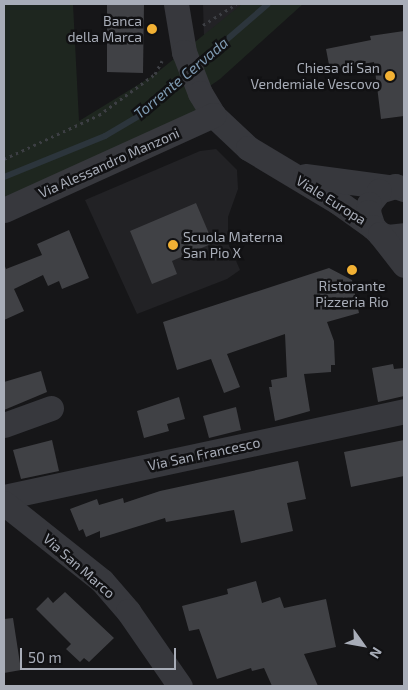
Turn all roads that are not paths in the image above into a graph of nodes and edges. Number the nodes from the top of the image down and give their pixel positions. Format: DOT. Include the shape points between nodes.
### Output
graph roads {
  1 [pos="176,4"];
  2 [pos="221,124"];
  3 [pos="287,172"];
  4 [pos="398,187"];
  5 [pos="4,210"];
  6 [pos="386,232"];
  7 [pos="404,265"];
  8 [pos="51,408"];
  9 [pos="404,411"];
  10 [pos="4,425"];
  11 [pos="4,497"];
  12 [pos="4,503"];
  13 [pos="180,686"];
  1 -- 2 [label="street" via="182,45 200,93"];
  2 -- 3 [label="street, Viale Europa"];
  2 -- 5 [label="street, Via Alessandro Manzoni"];
  3 -- 4 [label="street, Viale Europa"];
  3 -- 6 [label="street, Viale Europa"];
  4 -- 6 [label="street" via="379,191 369,204"];
  6 -- 7 [label="street, Viale Europa"];
  8 -- 10 [label="street"];
  9 -- 11 [label="street, Via San Francesco"];
  12 -- 13 [label="street, Via San Marco" via="102,581 128,611"];
}
